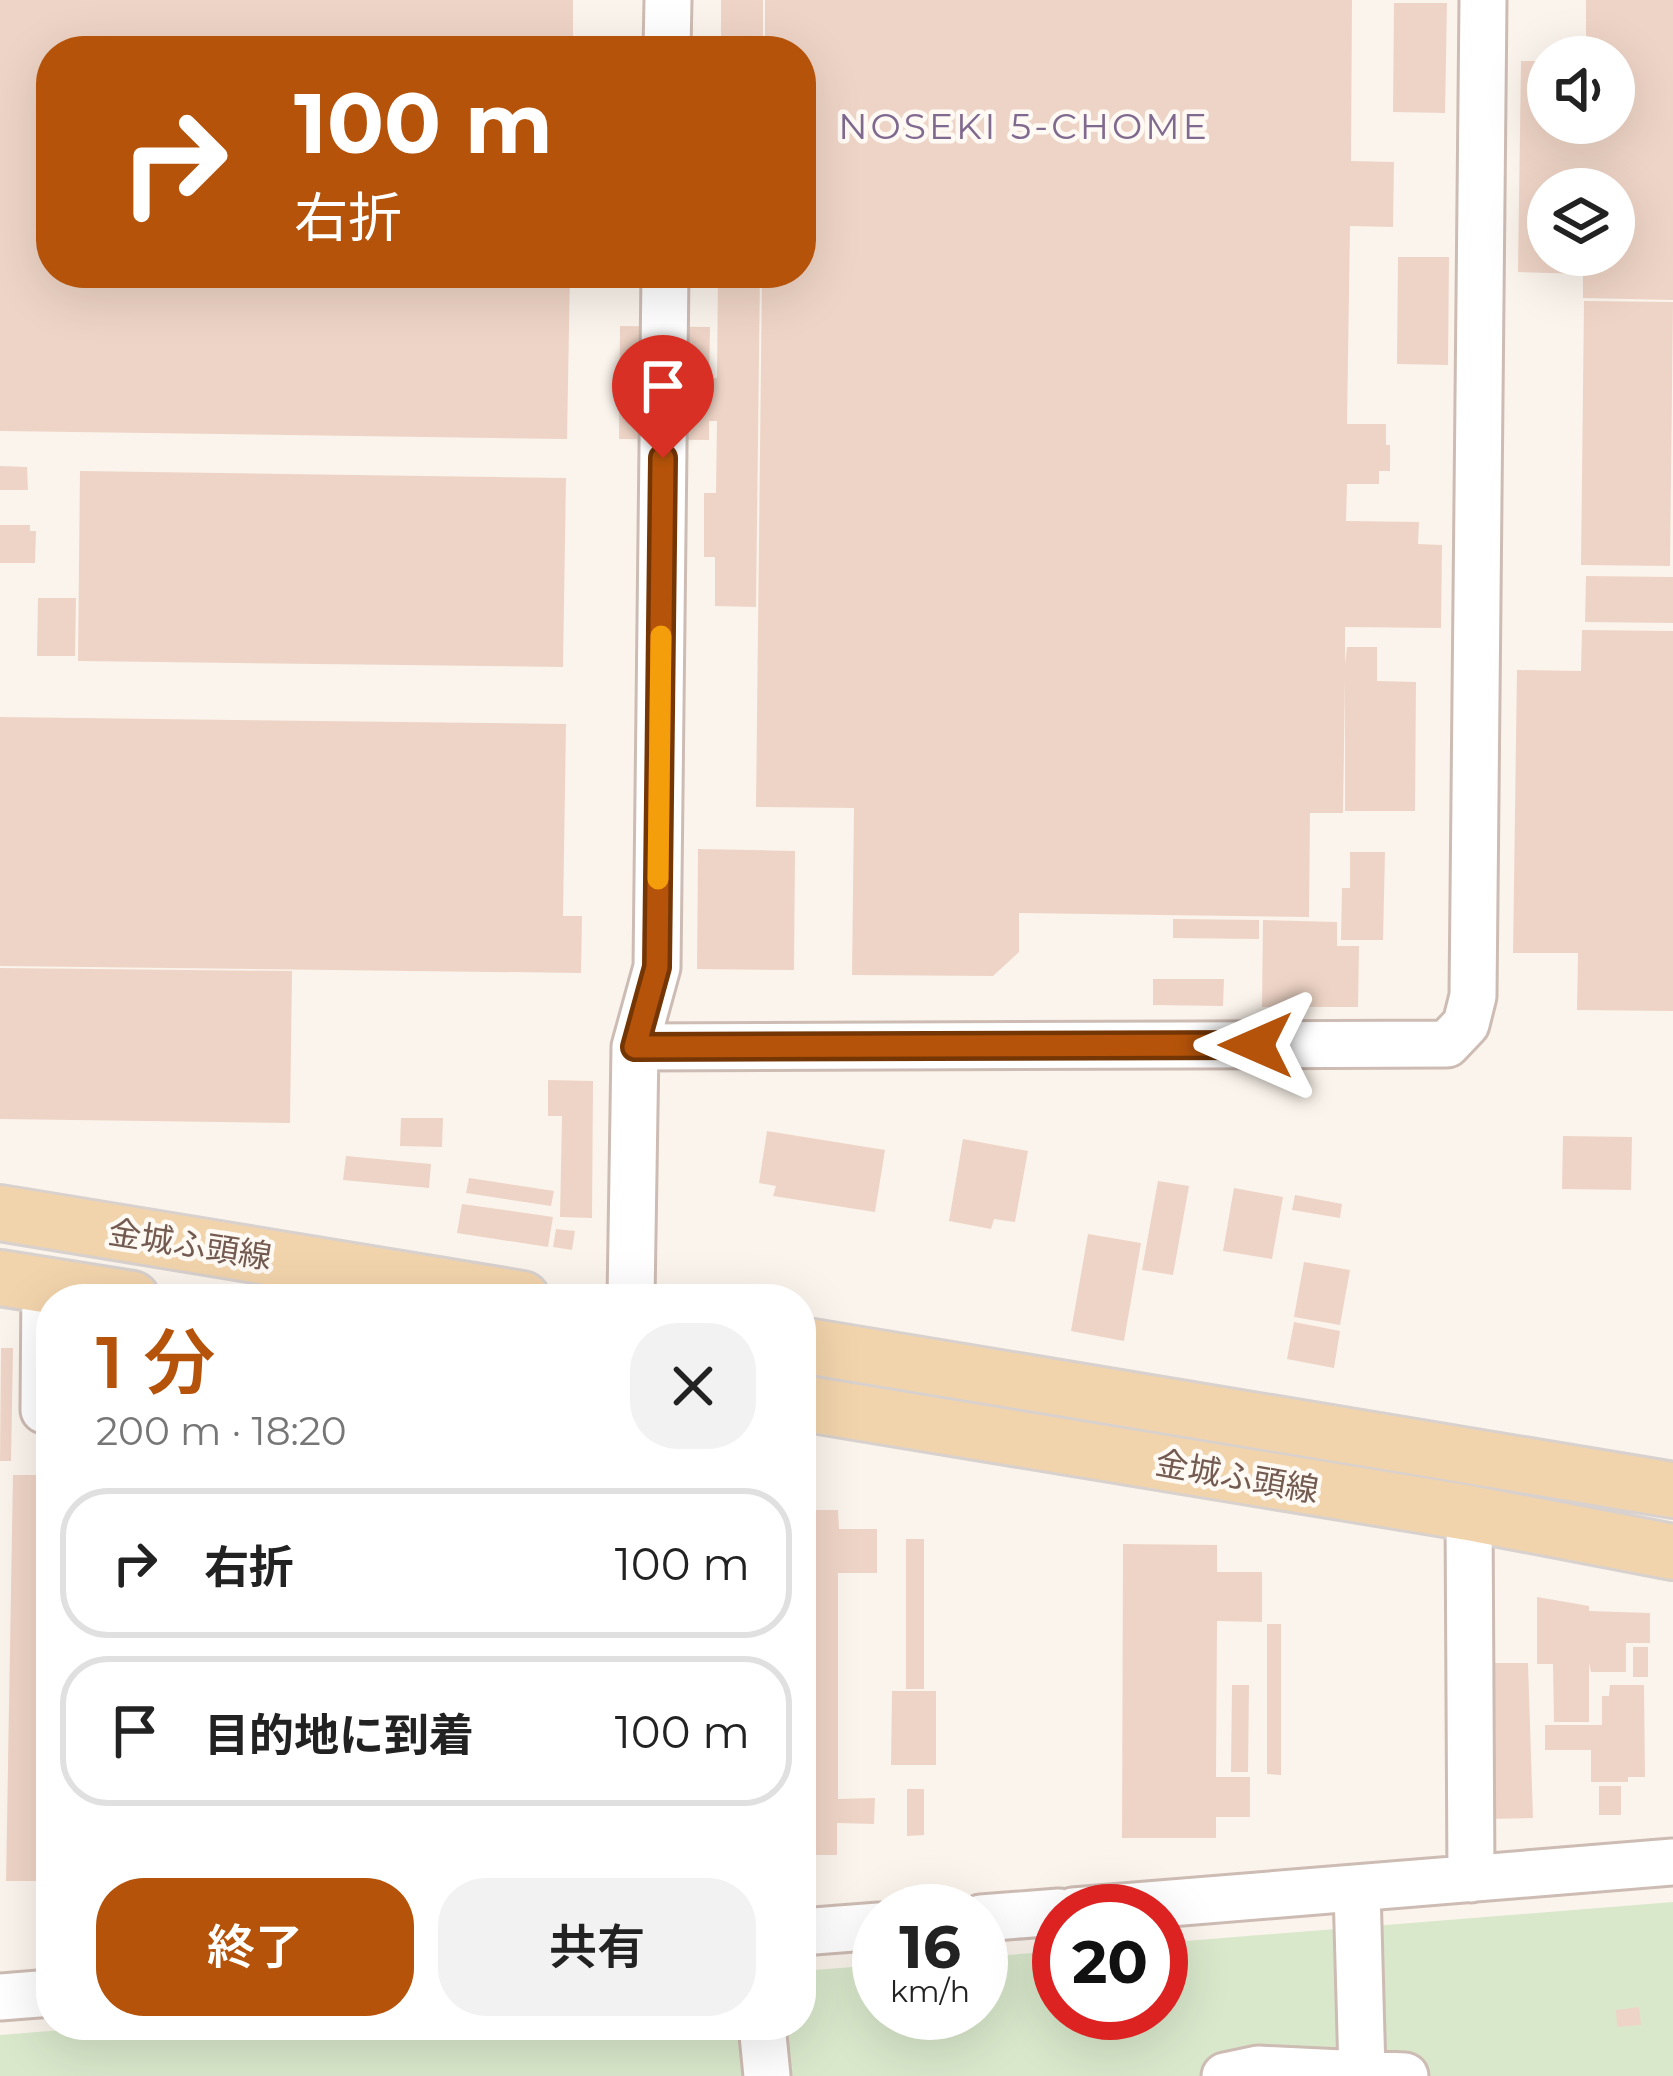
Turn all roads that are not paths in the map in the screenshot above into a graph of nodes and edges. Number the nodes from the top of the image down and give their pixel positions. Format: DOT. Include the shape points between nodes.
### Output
graph roads {
  1 [pos="668,0"];
  2 [pos="1483,0"];
  3 [pos="667,36"];
  4 [pos="665,288"];
  5 [pos="635,1047"];
  6 [pos="0,1213"];
  7 [pos="23,1281"];
  8 [pos="431,1284"];
  9 [pos="631,1284"];
  10 [pos="816,1348"];
  11 [pos="36,1361"];
  12 [pos="816,1405"];
  13 [pos="1673,1490"];
  14 [pos="1469,1513"];
  15 [pos="1673,1552"];
  16 [pos="1673,1862"];
  17 [pos="1471,1879"];
  18 [pos="1357,1889"];
  19 [pos="1188,1902"];
  20 [pos="852,1928"];
  21 [pos="816,1931"];
  22 [pos="36,1994"];
  23 [pos="0,1997"];
  24 [pos="763,2040"];
  25 [pos="1384,2074"];
  26 [pos="767,2076"];
  27 [pos="1225,2076"];
  1 -- 3 [label="street"];
  2 -- 5 [label="street" via="1473,996 1466,1024 1447,1044"];
  4 -- 5 [label="street" via="657,967"];
  5 -- 9 [label="street"];
  6 -- 8 [label="main road, 金城ふ頭線"];
  7 -- 11 [label="street"];
  10 -- 13 [label="main road, 金城ふ頭線"];
  12 -- 14 [label="main road, 金城ふ頭線"];
  14 -- 15 [label="main road, 金城ふ頭線"];
  14 -- 17 [label="street"];
  16 -- 17 [label="street"];
  17 -- 18 [label="street"];
  18 -- 19 [label="street"];
  18 -- 25 [label="street"];
  20 -- 21 [label="street"];
  22 -- 23 [label="street"];
  24 -- 26 [label="street"];
  25 -- 27 [label="street" via="1258,2069"];
}
